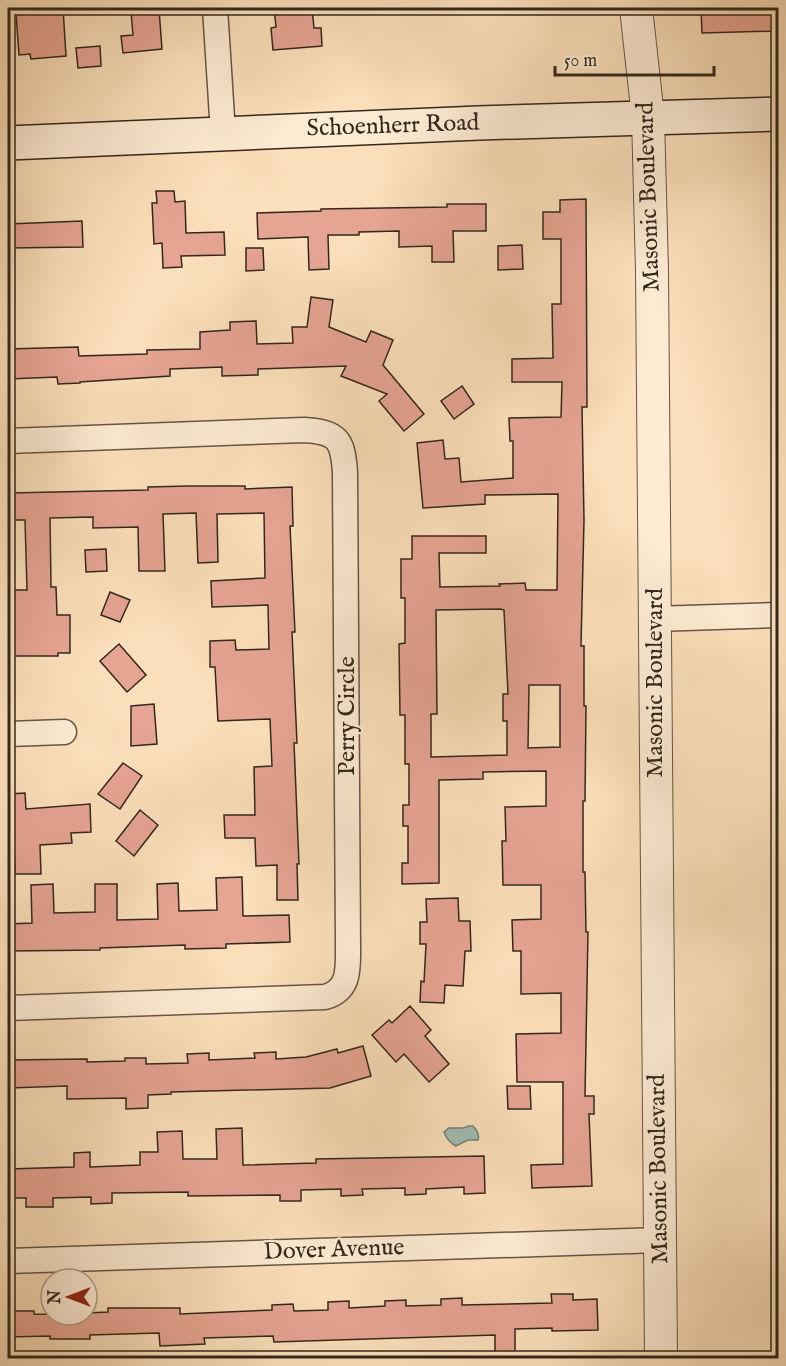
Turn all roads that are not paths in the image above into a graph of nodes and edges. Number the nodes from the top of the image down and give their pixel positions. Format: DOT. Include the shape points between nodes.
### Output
graph roads {
  1 [pos="215,8"];
  2 [pos="636,8"];
  3 [pos="778,114"];
  4 [pos="648,117"];
  5 [pos="224,133"];
  6 [pos="8,143"];
  7 [pos="8,441"];
  8 [pos="778,615"];
  9 [pos="654,619"];
  10 [pos="64,732"];
  11 [pos="8,734"];
  12 [pos="8,1008"];
  13 [pos="660,1240"];
  14 [pos="8,1261"];
  15 [pos="661,1359"];
  1 -- 5 [label="street"];
  2 -- 4 [label="street, Masonic Boulevard"];
  3 -- 4 [label="main road, Schoenherr Road"];
  4 -- 5 [label="main road, Schoenherr Road"];
  4 -- 9 [label="street, Masonic Boulevard"];
  5 -- 6 [label="main road, Schoenherr Road"];
  7 -- 12 [label="street, Perry Circle" via="304,430 332,435 340,442 345,473 348,971 339,991 325,997"];
  8 -- 9 [label="street"];
  9 -- 13 [label="street, Masonic Boulevard"];
  10 -- 11 [label="street"];
  13 -- 14 [label="street, Dover Avenue"];
  13 -- 15 [label="street, Masonic Boulevard"];
}
